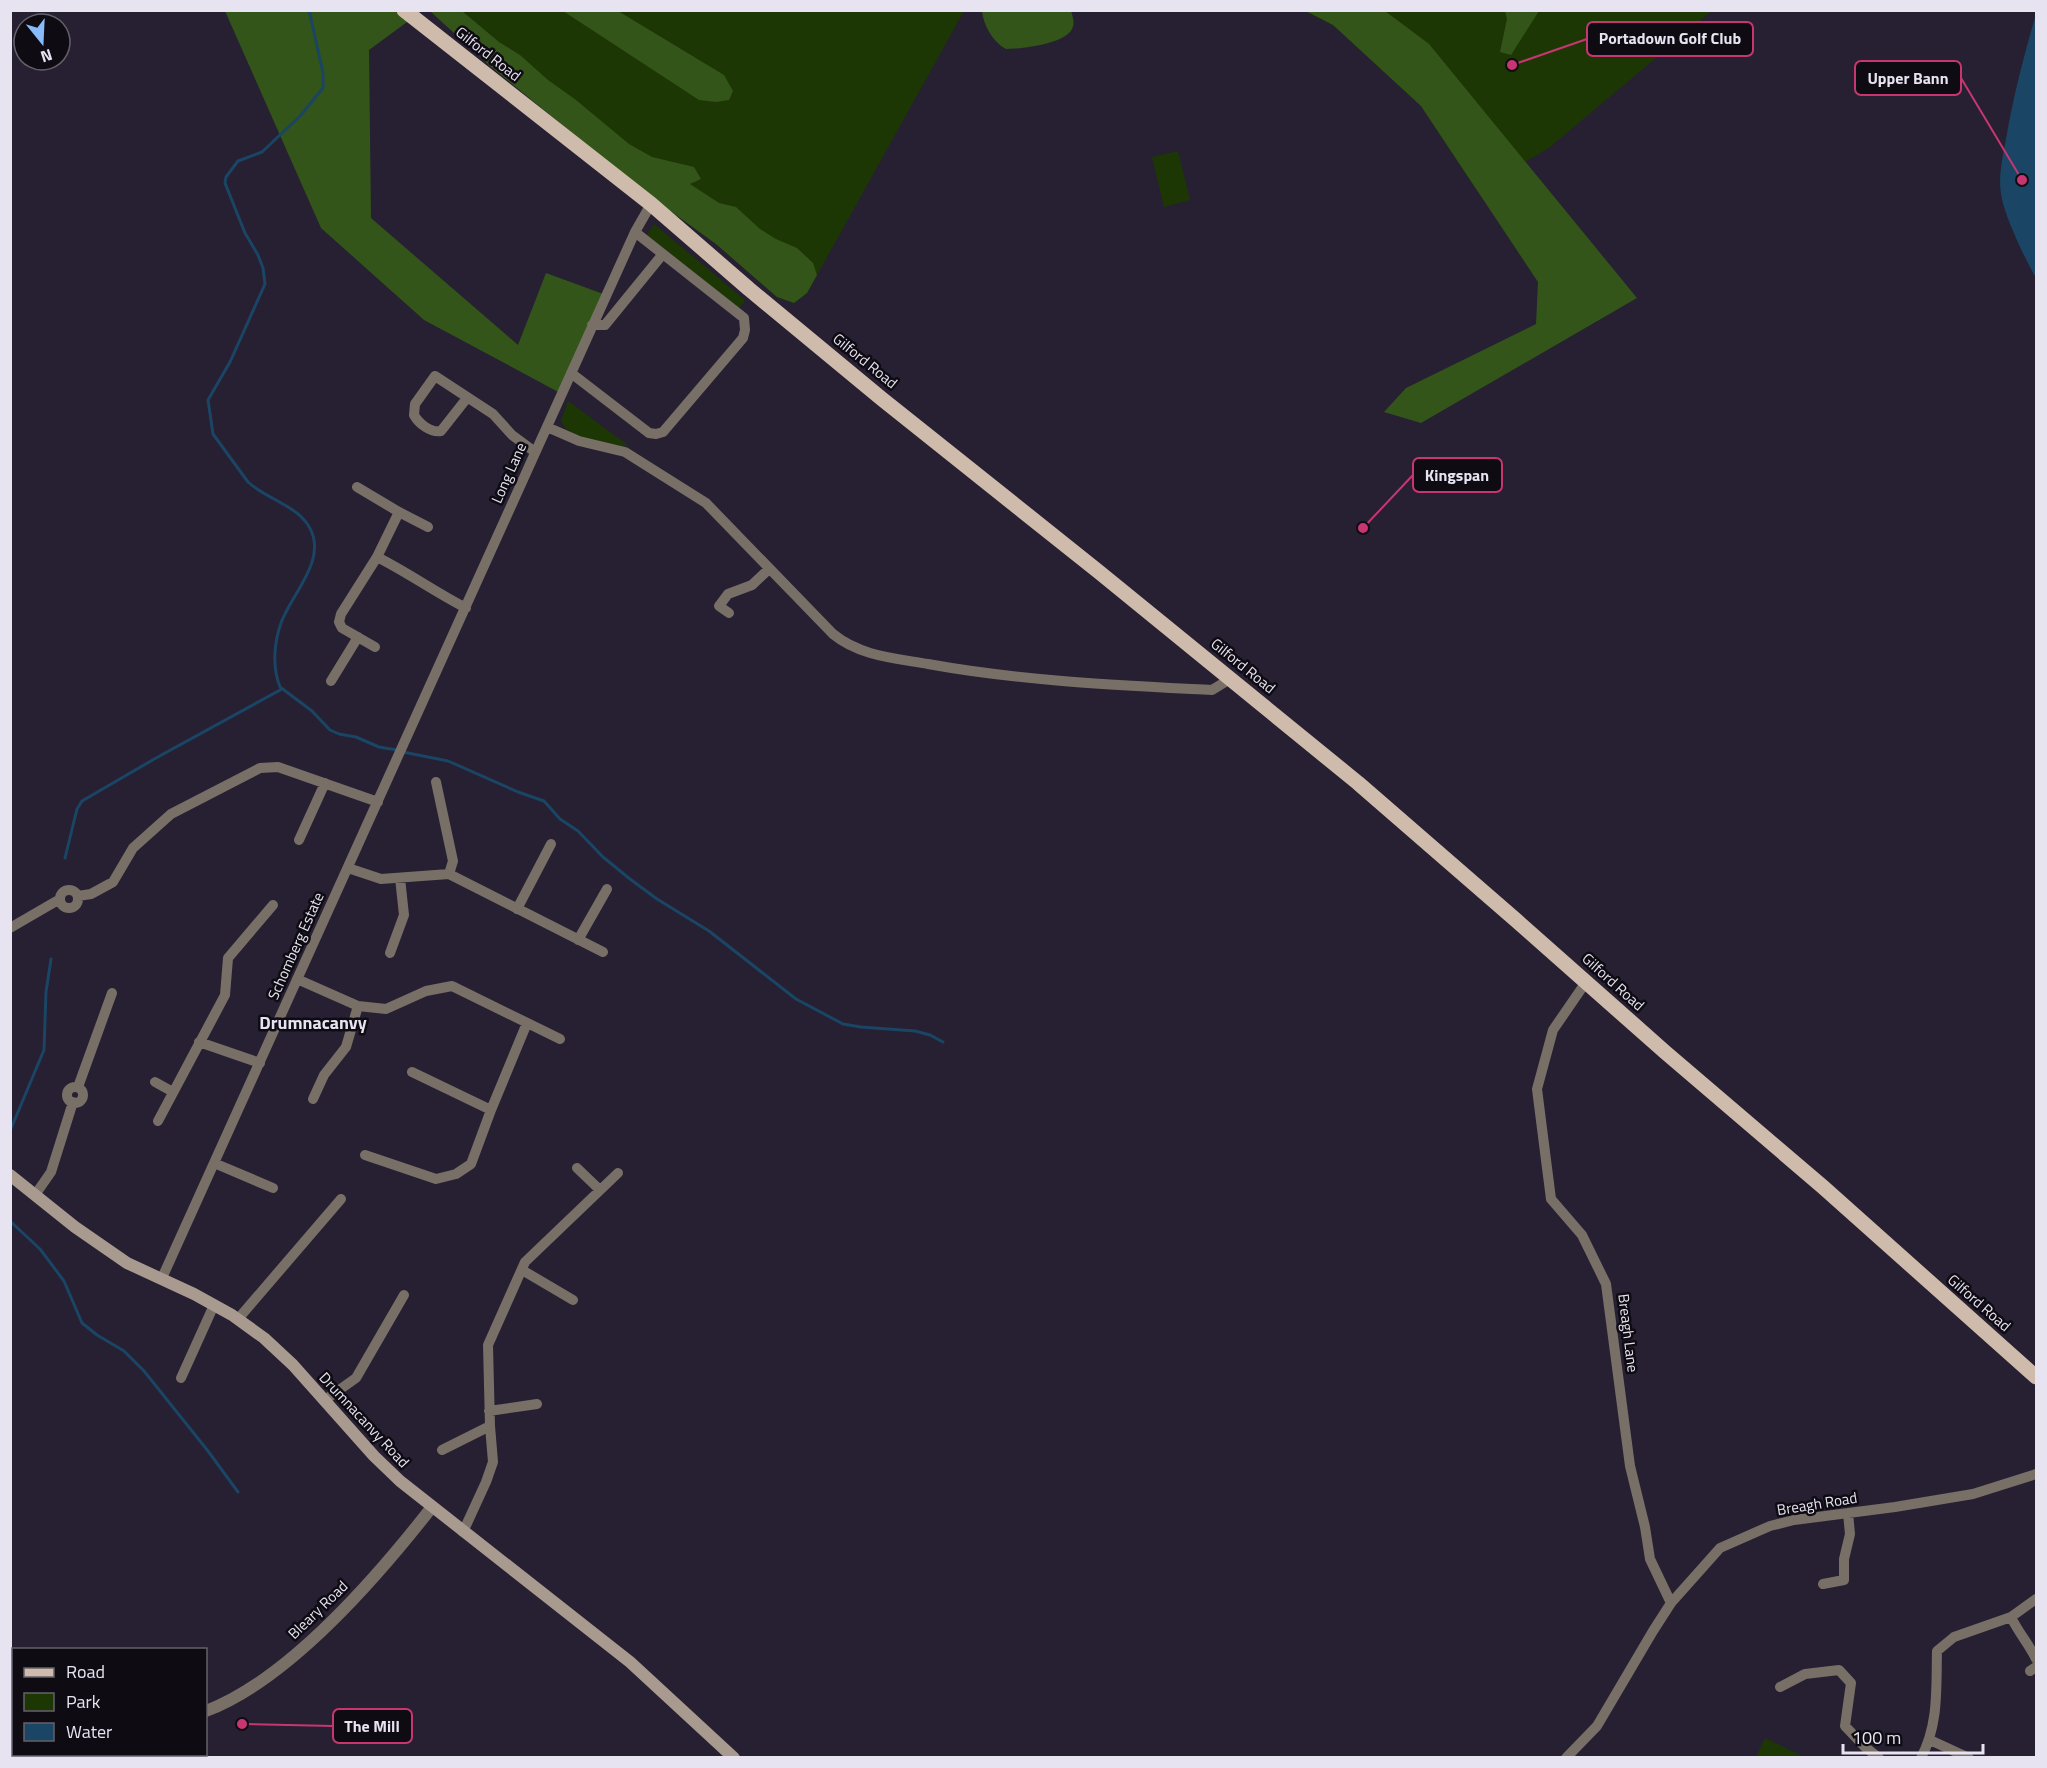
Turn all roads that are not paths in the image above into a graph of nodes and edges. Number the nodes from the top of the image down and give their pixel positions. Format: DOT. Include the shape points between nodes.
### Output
graph roads {
  1 [pos="404,10"];
  2 [pos="651,204"];
  3 [pos="634,232"];
  4 [pos="662,255"];
  5 [pos="592,325"];
  6 [pos="571,373"];
  7 [pos="467,398"];
  8 [pos="547,427"];
  9 [pos="535,452"];
  10 [pos="357,487"];
  11 [pos="399,512"];
  12 [pos="428,527"];
  13 [pos="377,557"];
  14 [pos="769,569"];
  15 [pos="466,608"];
  16 [pos="729,613"];
  17 [pos="358,637"];
  18 [pos="375,647"];
  19 [pos="1230,679"];
  20 [pos="331,681"];
  21 [pos="398,757"];
  22 [pos="436,782"];
  23 [pos="325,783"];
  24 [pos="378,802"];
  25 [pos="299,840"];
  26 [pos="552,844"];
  27 [pos="348,868"];
  28 [pos="448,874"];
  29 [pos="400,878"];
  30 [pos="608,889"];
  31 [pos="273,905"];
  32 [pos="517,909"];
  33 [pos="10,928"];
  34 [pos="578,940"];
  35 [pos="603,952"];
  36 [pos="390,953"];
  37 [pos="297,979"];
  38 [pos="1586,981"];
  39 [pos="112,993"];
  40 [pos="358,1006"];
  41 [pos="527,1023"];
  42 [pos="560,1039"];
  43 [pos="199,1042"];
  44 [pos="260,1063"];
  45 [pos="412,1072"];
  46 [pos="155,1082"];
  47 [pos="173,1092"];
  48 [pos="314,1098"];
  49 [pos="491,1110"];
  50 [pos="158,1121"];
  51 [pos="366,1155"];
  52 [pos="214,1163"];
  53 [pos="577,1168"];
  54 [pos="618,1173"];
  55 [pos="10,1175"];
  56 [pos="273,1188"];
  57 [pos="600,1190"];
  58 [pos="35,1195"];
  59 [pos="341,1199"];
  60 [pos="522,1270"];
  61 [pos="162,1278"];
  62 [pos="404,1295"];
  63 [pos="573,1300"];
  64 [pos="214,1305"];
  65 [pos="238,1319"];
  66 [pos="2037,1377"];
  67 [pos="181,1378"];
  68 [pos="325,1400"];
  69 [pos="537,1404"];
  70 [pos="489,1411"];
  71 [pos="490,1426"];
  72 [pos="442,1450"];
  73 [pos="2037,1474"];
  74 [pos="432,1508"];
  75 [pos="1848,1513"];
  76 [pos="463,1532"];
  77 [pos="1823,1584"];
  78 [pos="2037,1599"];
  79 [pos="1671,1603"];
  80 [pos="2010,1617"];
  81 [pos="2037,1659"];
  82 [pos="1780,1687"];
  83 [pos="207,1711"];
  84 [pos="1930,1740"];
  85 [pos="734,1758"];
  86 [pos="1566,1758"];
  87 [pos="1879,1758"];
  88 [pos="1922,1758"];
  89 [pos="1969,1758"];
  1 -- 2 [label="main road, Gilford Road"];
  2 -- 3 [label="street, Long Lane"];
  2 -- 19 [label="main road, Gilford Road" via="882,399"];
  3 -- 4 [label="street"];
  3 -- 5 [label="street, Long Lane"];
  4 -- 5 [label="street" via="605,325"];
  4 -- 6 [label="street" via="744,318 743,338 663,432 656,434 649,433"];
  5 -- 6 [label="street, Long Lane"];
  6 -- 8 [label="street, Long Lane"];
  7 -- 7 [label="street" via="446,428 436,432 416,419 413,410 435,376"];
  7 -- 9 [label="street" via="493,414"];
  8 -- 9 [label="street, Long Lane"];
  8 -- 14 [label="street" via="579,441 625,452 689,490"];
  9 -- 15 [label="street, Long Lane"];
  10 -- 11 [label="street"];
  11 -- 12 [label="street"];
  11 -- 13 [label="street"];
  13 -- 15 [label="street"];
  13 -- 17 [label="street" via="339,619 342,628"];
  14 -- 16 [label="street" via="752,585 714,603"];
  14 -- 19 [label="street" via="833,634 864,652 972,672 1060,682 1212,690"];
  15 -- 21 [label="street, Long Lane"];
  17 -- 18 [label="street"];
  17 -- 20 [label="street"];
  19 -- 38 [label="main road, Gilford Road" via="1358,783"];
  21 -- 24 [label="street, Schomberg Estate"];
  22 -- 28 [label="street" via="453,861"];
  23 -- 24 [label="street"];
  23 -- 25 [label="street"];
  23 -- 33 [label="street" via="278,767 248,773 171,814 133,848 113,882 78,896 71,908 62,905 60,899"];
  24 -- 27 [label="street, Schomberg Estate"];
  26 -- 32 [label="street"];
  27 -- 29 [label="street" via="381,879"];
  27 -- 37 [label="street, Schomberg Estate"];
  28 -- 29 [label="street"];
  28 -- 32 [label="street"];
  29 -- 36 [label="street" via="404,915"];
  30 -- 34 [label="street"];
  31 -- 43 [label="street" via="228,958 225,995"];
  32 -- 34 [label="street"];
  34 -- 35 [label="street"];
  37 -- 40 [label="street"];
  37 -- 44 [label="street, Schomberg Estate"];
  38 -- 66 [label="main road, Gilford Road"];
  38 -- 79 [label="street, Breagh Lane" via="1553,1030 1537,1089 1551,1199 1582,1235 1606,1284 1630,1466 1650,1559"];
  39 -- 58 [label="street" via="78,1087 68,1094 73,1102 51,1172"];
  40 -- 41 [label="street" via="386,1009 426,991 452,986"];
  40 -- 48 [label="street" via="346,1047 324,1075"];
  41 -- 42 [label="street"];
  41 -- 49 [label="street"];
  43 -- 44 [label="street"];
  43 -- 47 [label="street"];
  44 -- 52 [label="street, Schomberg Estate"];
  45 -- 49 [label="street"];
  46 -- 47 [label="street"];
  47 -- 50 [label="street"];
  49 -- 51 [label="street" via="471,1164 456,1174 436,1179"];
  52 -- 56 [label="street"];
  52 -- 61 [label="street, Schomberg Estate"];
  53 -- 57 [label="street"];
  54 -- 57 [label="street"];
  55 -- 58 [label="main road, Drumnacanvy Road"];
  57 -- 60 [label="street" via="525,1262"];
  58 -- 61 [label="main road, Drumnacanvy Road" via="108,1251"];
  59 -- 65 [label="street"];
  60 -- 63 [label="street"];
  60 -- 70 [label="street" via="488,1345"];
  61 -- 64 [label="main road, Drumnacanvy Road"];
  62 -- 68 [label="street" via="356,1378"];
  64 -- 65 [label="main road, Drumnacanvy Road"];
  64 -- 67 [label="street"];
  65 -- 68 [label="main road, Drumnacanvy Road" via="264,1338"];
  68 -- 74 [label="main road, Drumnacanvy Road" via="374,1456"];
  69 -- 70 [label="street"];
  70 -- 71 [label="street"];
  71 -- 72 [label="street"];
  71 -- 76 [label="street" via="493,1462"];
  73 -- 75 [label="street, Breagh Road" via="1973,1494"];
  74 -- 76 [label="main road, Drumnacanvy Road"];
  74 -- 83 [label="street, Bleary Road" via="364,1587 316,1635 261,1682"];
  75 -- 77 [label="street" via="1850,1534 1844,1580"];
  75 -- 79 [label="street, Breagh Road" via="1770,1526 1720,1548"];
  76 -- 85 [label="main road, Drumnacanvy Road" via="630,1662"];
  78 -- 80 [label="street"];
  79 -- 86 [label="street, Breagh Road" via="1597,1726"];
  80 -- 81 [label="street"];
  80 -- 84 [label="street" via="1954,1637 1937,1651 1936,1704"];
  82 -- 87 [label="street" via="1805,1674 1839,1670 1851,1683 1845,1726"];
  84 -- 88 [label="street"];
  84 -- 89 [label="street"];
}
